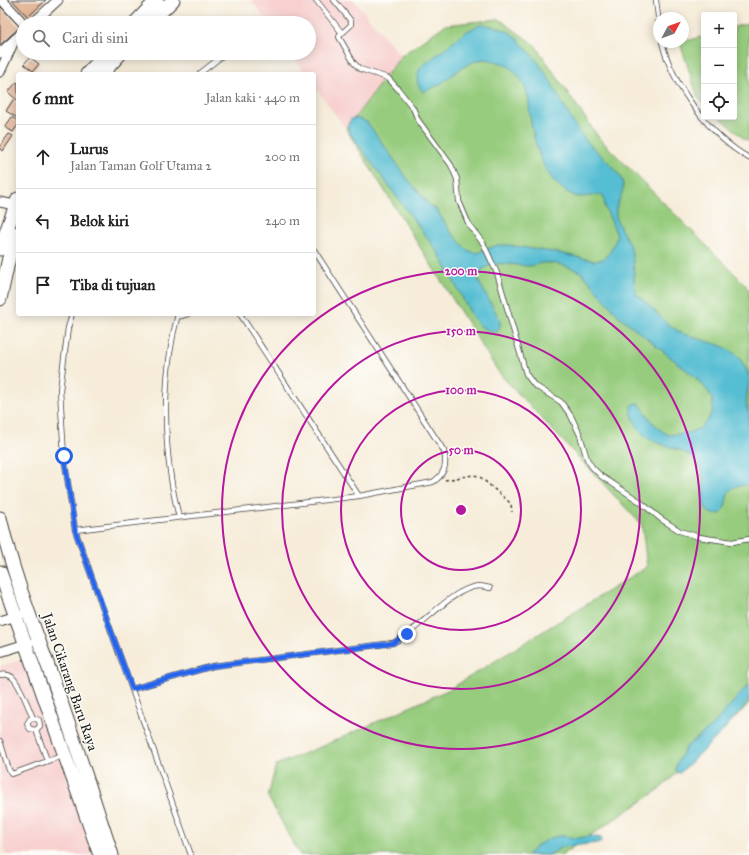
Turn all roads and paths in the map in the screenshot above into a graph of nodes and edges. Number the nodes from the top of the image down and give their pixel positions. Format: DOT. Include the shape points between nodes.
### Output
graph roads {
  1 [pos="2,0"];
  2 [pos="58,0"];
  3 [pos="157,0"];
  4 [pos="173,0"];
  5 [pos="316,0"];
  6 [pos="334,0"];
  7 [pos="656,0"];
  8 [pos="657,12"];
  9 [pos="17,16"];
  10 [pos="41,16"];
  11 [pos="142,16"];
  12 [pos="157,16"];
  13 [pos="342,33"];
  14 [pos="15,39"];
  15 [pos="664,48"];
  16 [pos="0,53"];
  17 [pos="100,60"];
  18 [pos="115,60"];
  19 [pos="217,60"];
  20 [pos="0,72"];
  21 [pos="89,72"];
  22 [pos="104,72"];
  23 [pos="202,72"];
  24 [pos="749,158"];
  25 [pos="0,202"];
  26 [pos="16,202"];
  27 [pos="16,205"];
  28 [pos="16,239"];
  29 [pos="1,243"];
  30 [pos="316,253"];
  31 [pos="0,299"];
  32 [pos="71,316"];
  33 [pos="178,316"];
  34 [pos="241,316"];
  35 [pos="433,482"];
  36 [pos="359,496"];
  37 [pos="512,512"];
  38 [pos="0,518"];
  39 [pos="179,518"];
  40 [pos="75,530"];
  41 [pos="749,539"];
  42 [pos="0,572"];
  43 [pos="490,588"];
  44 [pos="21,591"];
  45 [pos="7,593"];
  46 [pos="28,612"];
  47 [pos="15,616"];
  48 [pos="0,621"];
  49 [pos="38,640"];
  50 [pos="25,644"];
  51 [pos="0,652"];
  52 [pos="0,675"];
  53 [pos="132,689"];
  54 [pos="33,718"];
  55 [pos="36,730"];
  56 [pos="0,741"];
  57 [pos="65,754"];
  58 [pos="47,760"];
  59 [pos="100,855"];
  60 [pos="112,855"];
  61 [pos="191,855"];
  1 -- 9 [label="street"];
  2 -- 10 [label="street"];
  3 -- 11 [label="main road"];
  4 -- 12 [label="main road"];
  5 -- 13 [label="lane"];
  6 -- 13 [label="lane" via="351,21 350,27"];
  7 -- 8 [label="lane"];
  13 -- 41 [label="lane" via="339,37 354,63 360,69 388,78 413,108 418,120 451,165 457,179 459,201 469,225 483,243 497,273 526,374 534,385 561,402 571,416 592,467 680,531 732,542"];
  14 -- 16 [label="street"];
  14 -- 20 [label="street"];
  15 -- 24 [label="lane" via="690,101 710,127"];
  17 -- 21 [label="main road"];
  18 -- 22 [label="main road"];
  19 -- 23 [label="lane"];
  25 -- 26 [label="street"];
  27 -- 29 [label="main road"];
  28 -- 31 [label="main road"];
  30 -- 35 [label="lane" via="444,451 444,471 440,478"];
  32 -- 40 [label="lane" via="60,390 64,456"];
  33 -- 39 [label="lane" via="167,384 166,432 171,479"];
  34 -- 36 [label="lane"];
  35 -- 36 [label="lane"];
  35 -- 37 [label="path" via="479,476 508,501"];
  36 -- 39 [label="lane"];
  38 -- 44 [label="main road, Jalan Cikarang Baru Raya" via="6,547"];
  39 -- 40 [label="lane"];
  40 -- 53 [label="lane"];
  42 -- 45 [label="main road, Jalan Cikarang Baru Raya"];
  43 -- 53 [label="lane" via="476,586 456,596 393,643 213,666"];
  44 -- 45 [label="main road" via="14,595"];
  44 -- 46 [label="main road, Jalan Cikarang Baru Raya"];
  45 -- 47 [label="main road, Jalan Cikarang Baru Raya"];
  46 -- 47 [label="street"];
  46 -- 49 [label="main road, Jalan Cikarang Baru Raya"];
  47 -- 48 [label="street"];
  47 -- 50 [label="main road, Jalan Cikarang Baru Raya"];
  49 -- 50 [label="street"];
  49 -- 60 [label="main road, Jalan Cikarang Baru Raya"];
  50 -- 51 [label="street"];
  50 -- 57 [label="main road, Jalan Cikarang Baru Raya"];
  52 -- 54 [label="lane" via="6,674 14,678"];
  53 -- 61 [label="lane"];
  54 -- 55 [label="lane" via="40,722"];
  54 -- 55 [label="lane" via="27,724 30,729"];
  55 -- 58 [label="lane"];
  56 -- 58 [label="lane" via="12,774"];
  57 -- 58 [label="lane"];
  57 -- 59 [label="main road, Jalan Cikarang Baru Raya"];
}
